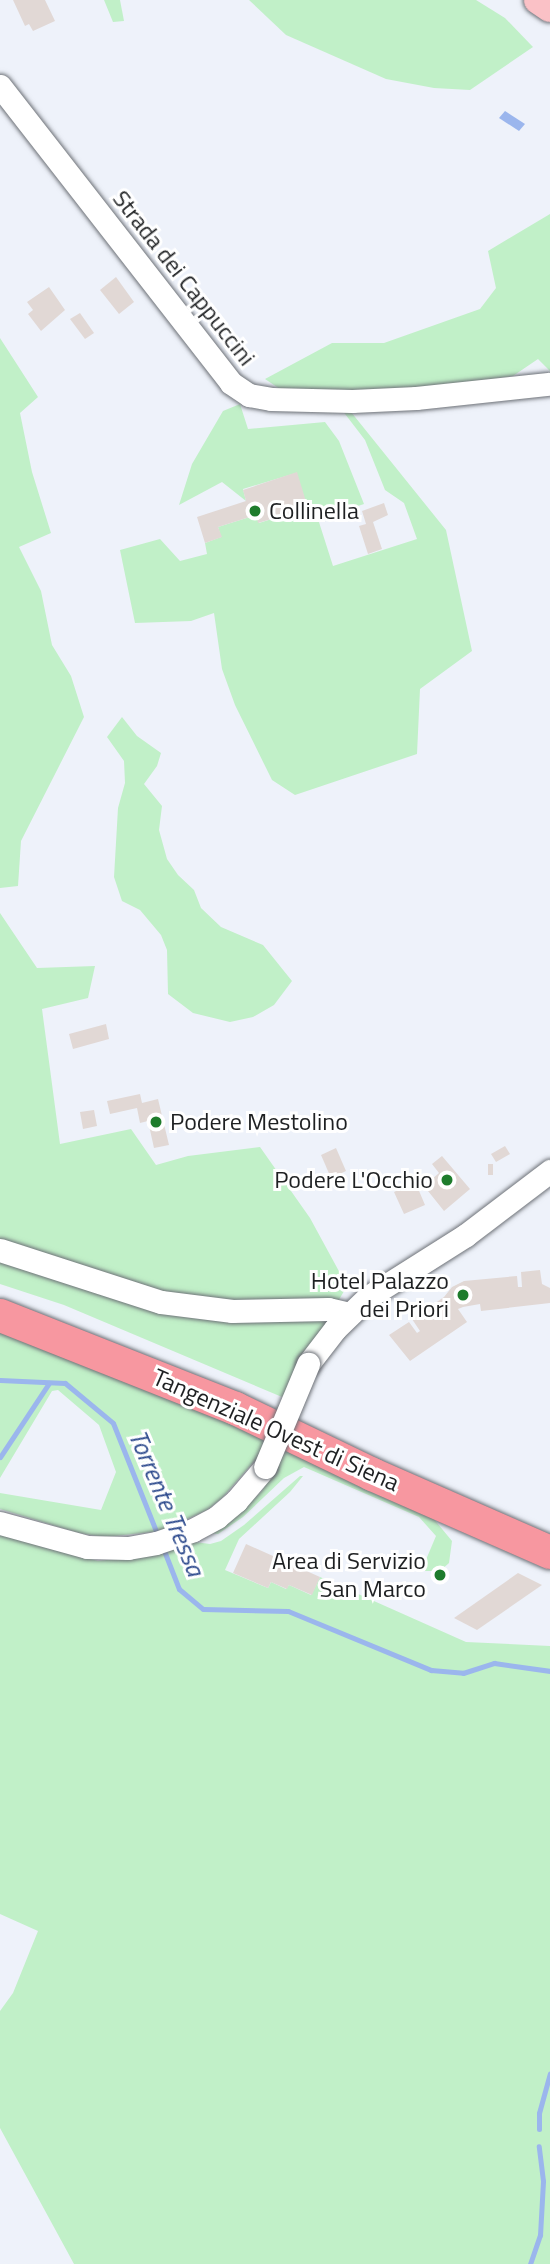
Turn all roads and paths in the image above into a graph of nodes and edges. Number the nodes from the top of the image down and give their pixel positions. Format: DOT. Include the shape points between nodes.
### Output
graph roads {
  1 [pos="538,0"];
  2 [pos="550,8"];
  3 [pos="0,86"];
  4 [pos="548,384"];
  5 [pos="550,1171"];
  6 [pos="0,1250"];
  7 [pos="0,1296"];
  8 [pos="349,1314"];
  9 [pos="0,1315"];
  10 [pos="0,1523"];
  11 [pos="550,1530"];
  12 [pos="550,1552"];
  1 -- 2 [label="main road"];
  3 -- 4 [label="street, Strada dei Cappuccini" via="231,383 249,395 271,400 352,401"];
  5 -- 8 [label="street"];
  6 -- 8 [label="street" via="161,1301 232,1311 328,1309"];
  7 -- 11 [label="highway, Tangenziale Ovest di Siena" via="157,1355"];
  8 -- 10 [label="street, bridge" via="309,1364 265,1467 217,1517 180,1536 128,1548 87,1547"];
  9 -- 12 [label="highway, Tangenziale Ovest di Siena" via="235,1408"];
}
